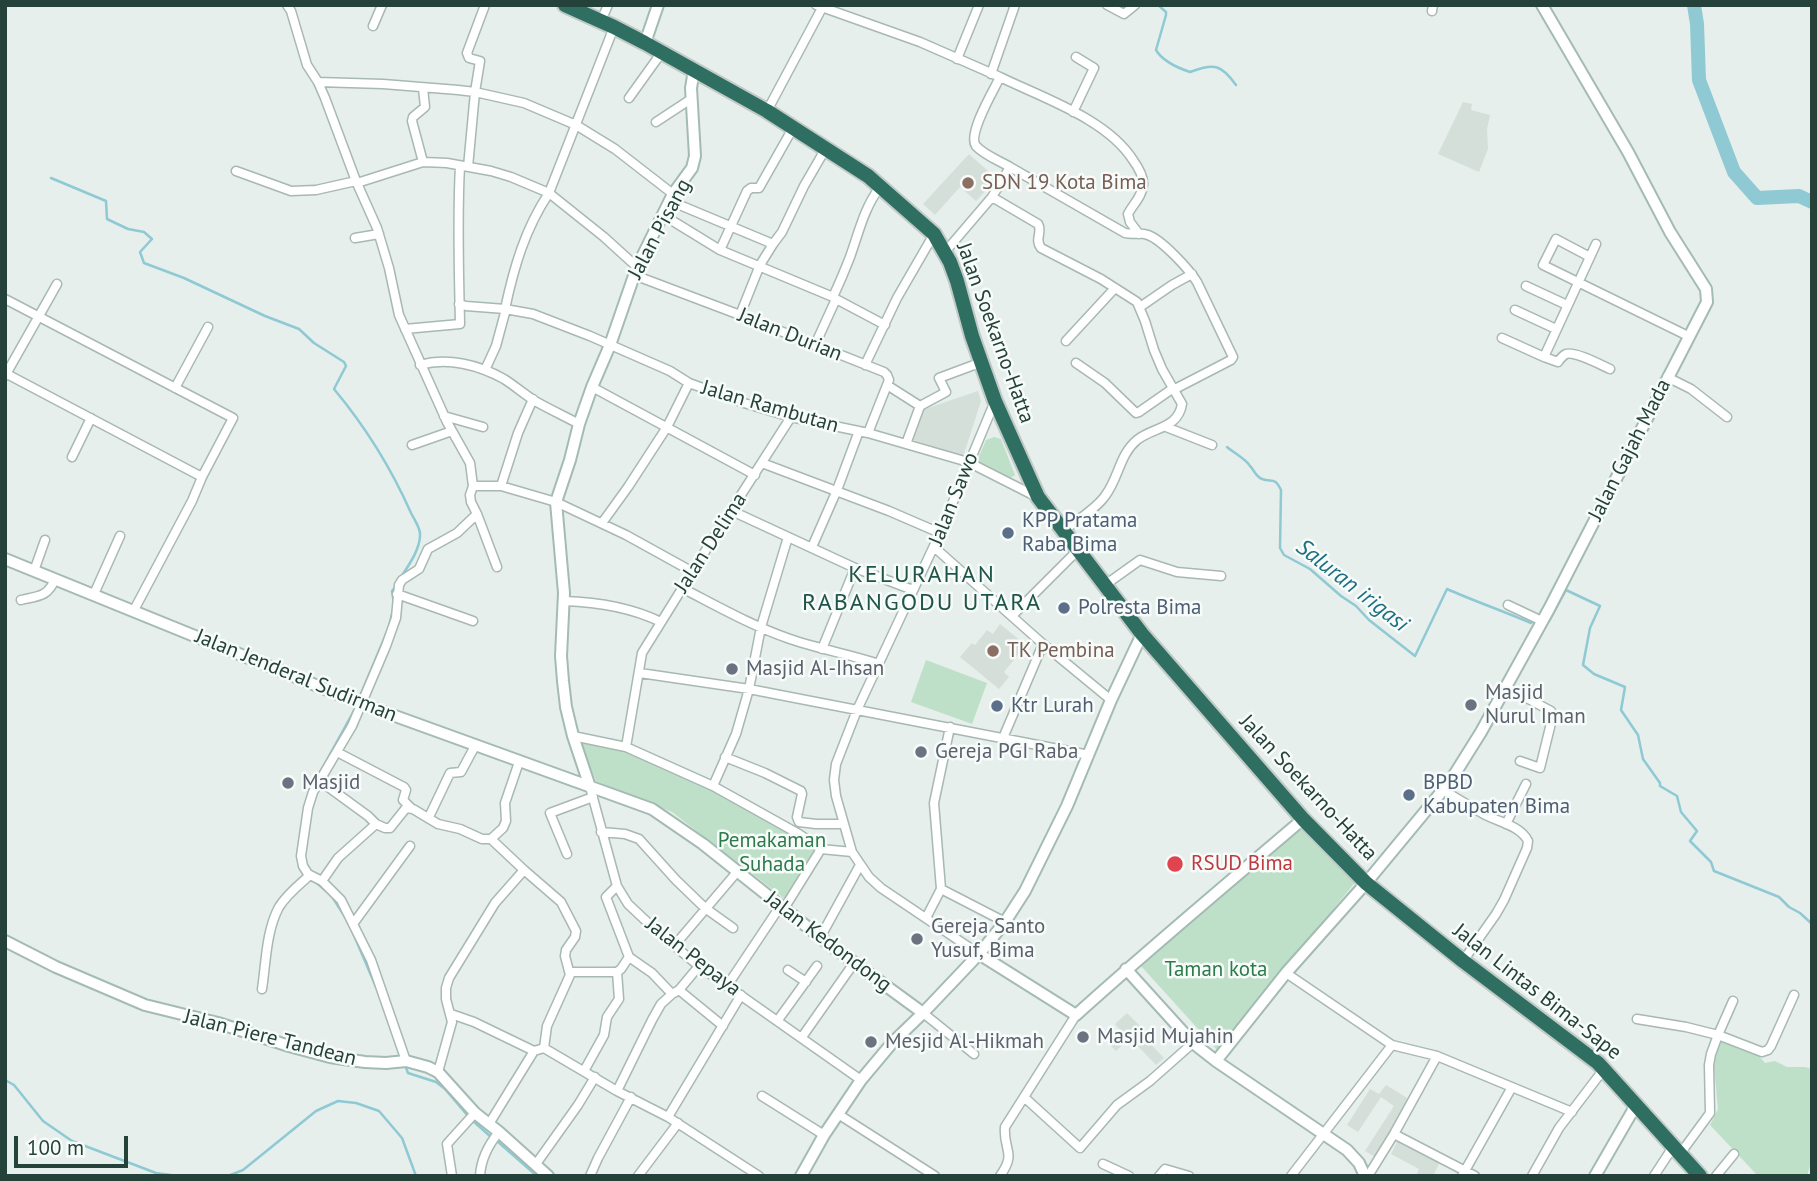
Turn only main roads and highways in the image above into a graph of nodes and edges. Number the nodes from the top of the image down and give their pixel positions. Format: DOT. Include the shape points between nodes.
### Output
graph roads {
  1 [pos="565,5"];
  2 [pos="1366,883"];
  3 [pos="1700,1176"];
  1 -- 2 [label="highway, Jalan Soekarno-Hatta" via="645,43 767,111 868,176 934,234 957,281 995,401 1038,497 1142,634 1303,819"];
  2 -- 3 [label="highway, Jalan Lintas Bima-Sape" via="1598,1063"];
}
